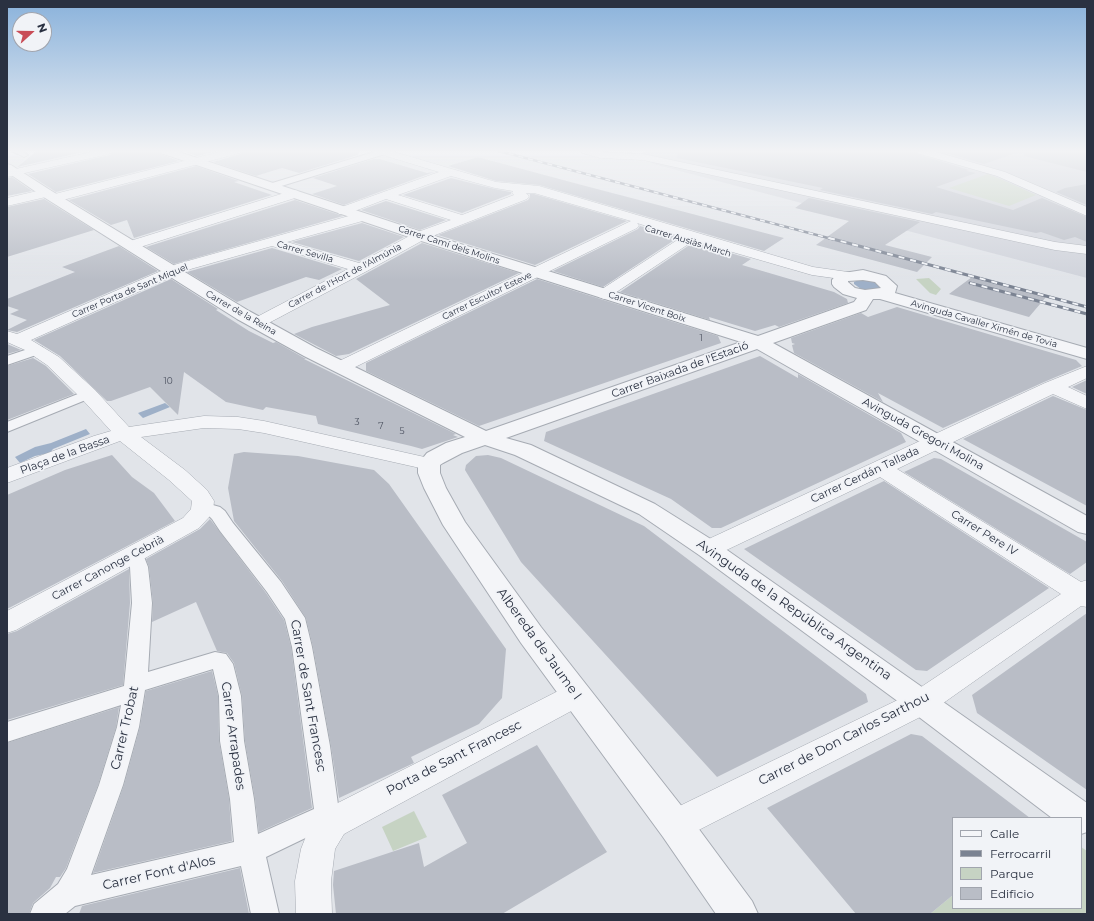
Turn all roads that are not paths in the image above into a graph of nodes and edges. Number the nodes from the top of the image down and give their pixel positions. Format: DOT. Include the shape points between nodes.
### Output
graph roads {
  1 [pos="46,194"];
  2 [pos="58,194"];
  3 [pos="294,194"];
  4 [pos="388,194"];
  5 [pos="524,194"];
  6 [pos="535,194"];
  7 [pos="536,194"];
  8 [pos="818,194"];
  9 [pos="1046,194"];
  10 [pos="385,195"];
  11 [pos="50,196"];
  12 [pos="7,202"];
  13 [pos="343,210"];
  14 [pos="1087,212"];
  15 [pos="361,216"];
  16 [pos="462,219"];
  17 [pos="632,225"];
  18 [pos="420,236"];
  19 [pos="684,240"];
  20 [pos="271,242"];
  21 [pos="132,245"];
  22 [pos="1087,250"];
  23 [pos="362,268"];
  24 [pos="173,272"];
  25 [pos="536,272"];
  26 [pos="845,281"];
  27 [pos="604,294"];
  28 [pos="873,295"];
  29 [pos="258,323"];
  30 [pos="12,338"];
  31 [pos="758,342"];
  32 [pos="37,350"];
  33 [pos="1087,354"];
  34 [pos="7,361"];
  35 [pos="341,367"];
  36 [pos="1087,371"];
  37 [pos="1052,387"];
  38 [pos="93,399"];
  39 [pos="1087,403"];
  40 [pos="528,424"];
  41 [pos="7,427"];
  42 [pos="128,437"];
  43 [pos="487,439"];
  44 [pos="936,441"];
  45 [pos="357,448"];
  46 [pos="524,451"];
  47 [pos="429,464"];
  48 [pos="881,468"];
  49 [pos="7,476"];
  50 [pos="202,508"];
  51 [pos="1087,526"];
  52 [pos="708,549"];
  53 [pos="134,554"];
  54 [pos="1085,593"];
  55 [pos="7,622"];
  56 [pos="135,688"];
  57 [pos="576,695"];
  58 [pos="922,702"];
  59 [pos="7,732"];
  60 [pos="1079,817"];
  61 [pos="330,819"];
  62 [pos="675,825"];
  63 [pos="251,851"];
  64 [pos="68,894"];
  65 [pos="44,914"];
  66 [pos="265,914"];
  67 [pos="314,914"];
  68 [pos="739,914"];
  1 -- 11 [label="street, Carrer de la Reina"];
  2 -- 11 [label="street"];
  3 -- 13 [label="street, Carrer Camí dels Molins"];
  3 -- 21 [label="street"];
  4 -- 10 [label="street"];
  5 -- 16 [label="street, Carrer de l'Hort de l'Almúnia"];
  6 -- 17 [label="street, Carrer Ausiàs March"];
  7 -- 26 [label="street, Carrer Ausiàs March"];
  8 -- 22 [label="street" via="1054,246"];
  9 -- 14 [label="street"];
  10 -- 13 [label="street"];
  10 -- 16 [label="street"];
  11 -- 12 [label="street"];
  11 -- 21 [label="street, Carrer de la Reina"];
  13 -- 15 [label="street, Carrer Camí dels Molins"];
  15 -- 18 [label="street, Carrer Camí dels Molins"];
  15 -- 20 [label="street, Carrer Porta de Sant Miquel"];
  16 -- 18 [label="street, Carrer de l'Hort de l'Almúnia"];
  17 -- 19 [label="street, Carrer Ausiàs March"];
  17 -- 25 [label="street, Carrer Escultor Esteve"];
  18 -- 23 [label="street, Carrer de l'Hort de l'Almúnia"];
  18 -- 25 [label="street, Carrer Camí dels Molins"];
  19 -- 26 [label="street, Carrer Ausiàs March"];
  19 -- 27 [label="street"];
  20 -- 23 [label="street, Carrer Sevilla"];
  20 -- 24 [label="street, Carrer Porta de Sant Miquel" via="182,267"];
  21 -- 24 [label="street, Carrer de la Reina"];
  23 -- 29 [label="street, Carrer de l'Hort de l'Almúnia"];
  24 -- 29 [label="street, Carrer de la Reina"];
  24 -- 30 [label="street, Carrer Porta de Sant Miquel"];
  25 -- 27 [label="street, Carrer Vicent Boix"];
  25 -- 35 [label="street, Carrer Escultor Esteve"];
  26 -- 28 [label="street, Avinguda Cavaller Ximén de Tovia" via="856,293"];
  26 -- 28 [label="street" via="863,275 880,279 889,286 889,290"];
  27 -- 31 [label="street, Carrer Vicent Boix"];
  28 -- 31 [label="street, Carrer Baixada de l'Estació" via="860,306"];
  28 -- 33 [label="street, Avinguda Cavaller Ximén de Tovia"];
  29 -- 35 [label="street, Carrer de la Reina"];
  30 -- 32 [label="street, Plaça de la Bassa"];
  31 -- 40 [label="street, Carrer Baixada de l'Estació"];
  31 -- 44 [label="street, Avinguda Gregori Molina"];
  32 -- 34 [label="street"];
  32 -- 38 [label="street, Plaça de la Bassa" via="53,361"];
  35 -- 43 [label="street, Carrer de la Reina"];
  36 -- 37 [label="street, Carrer Cerdán Tallada"];
  37 -- 39 [label="street"];
  37 -- 44 [label="street, Carrer Cerdán Tallada"];
  38 -- 41 [label="street"];
  38 -- 42 [label="street, Plaça de la Bassa"];
  40 -- 43 [label="street, Carrer Baixada de l'Estació"];
  40 -- 46 [label="street" via="522,430 520,438"];
  42 -- 45 [label="street" via="163,440 221,436 280,440 316,447"];
  42 -- 45 [label="street, Plaça de la Bassa" via="194,423 216,422 264,427"];
  42 -- 49 [label="street, Plaça de la Bassa" via="85,445"];
  42 -- 50 [label="street, Plaça de la Bassa" via="200,495 203,501"];
  43 -- 46 [label="street, Avinguda de la República Argentina"];
  43 -- 47 [label="street, Carrer Baixada de l'Estació" via="454,448"];
  44 -- 48 [label="street, Carrer Cerdán Tallada"];
  44 -- 51 [label="street, Avinguda Gregori Molina"];
  45 -- 47 [label="street"];
  46 -- 52 [label="street, Avinguda de la República Argentina" via="647,509"];
  47 -- 57 [label="street, Albereda de Jaume I" via="429,473 435,488 455,525 518,617"];
  48 -- 52 [label="street, Carrer Cerdán Tallada"];
  48 -- 54 [label="street, Carrer Pere IV"];
  50 -- 53 [label="street, Carrer Canonge Cebrià" via="191,523"];
  50 -- 61 [label="street, Carrer de Sant Francesc" via="219,515 295,618 301,640"];
  52 -- 58 [label="street, Avinguda de la República Argentina"];
  53 -- 55 [label="street, Carrer Canonge Cebrià"];
  53 -- 56 [label="street, Carrer Trobat" via="139,567 142,603"];
  54 -- 58 [label="street, Carrer de Don Carlos Sarthou"];
  56 -- 59 [label="street, Carrer Arrapades"];
  56 -- 63 [label="street, Carrer Arrapades" via="215,660 222,664 230,696 232,741 246,841"];
  56 -- 64 [label="street, Carrer Trobat" via="128,727 111,785 78,877"];
  57 -- 61 [label="street, Porta de Sant Francesc"];
  57 -- 62 [label="street, Albereda de Jaume I"];
  58 -- 60 [label="street, Avinguda de la República Argentina"];
  58 -- 62 [label="street, Carrer de Don Carlos Sarthou"];
  61 -- 63 [label="street, Carrer Font d'Alos"];
  61 -- 67 [label="street" via="318,848 313,881"];
  62 -- 68 [label="street, Albereda de Jaume I"];
  63 -- 64 [label="street, Carrer Font d'Alos"];
  63 -- 66 [label="street, Carrer Arrapades"];
  64 -- 65 [label="street"];
}
